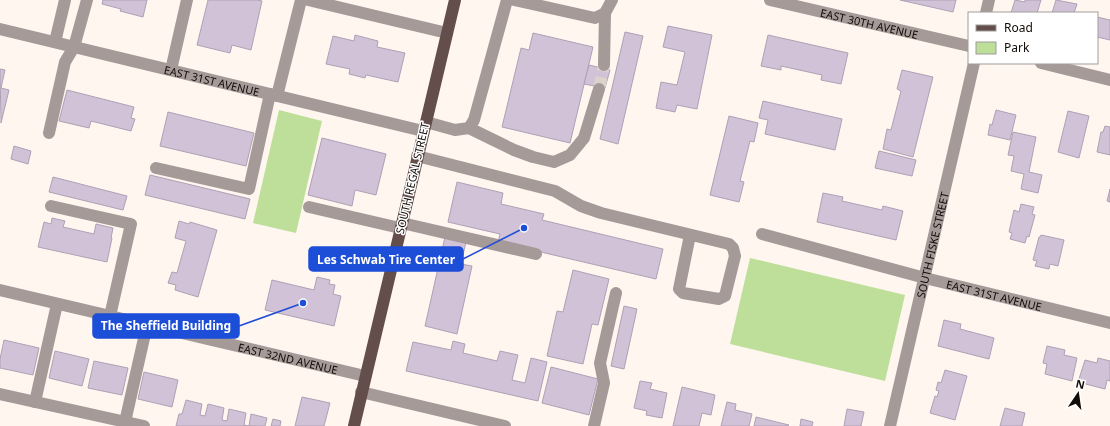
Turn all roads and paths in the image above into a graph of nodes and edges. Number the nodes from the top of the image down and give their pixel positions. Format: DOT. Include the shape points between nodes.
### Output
graph roads {
  1 [pos="65,0"];
  2 [pos="87,0"];
  3 [pos="187,0"];
  4 [pos="301,0"];
  5 [pos="308,0"];
  6 [pos="455,0"];
  7 [pos="507,0"];
  8 [pos="514,0"];
  9 [pos="612,0"];
  10 [pos="770,0"];
  11 [pos="989,0"];
  12 [pos="986,12"];
  13 [pos="605,13"];
  14 [pos="0,29"];
  15 [pos="447,33"];
  16 [pos="55,42"];
  17 [pos="968,46"];
  18 [pos="74,47"];
  19 [pos="974,64"];
  20 [pos="1045,64"];
  21 [pos="604,65"];
  22 [pos="171,70"];
  23 [pos="1110,80"];
  24 [pos="599,89"];
  25 [pos="274,95"];
  26 [pos="424,126"];
  27 [pos="469,128"];
  28 [pos="49,133"];
  29 [pos="417,156"];
  30 [pos="156,168"];
  31 [pos="52,206"];
  32 [pos="309,207"];
  33 [pos="401,225"];
  34 [pos="762,234"];
  35 [pos="690,235"];
  36 [pos="536,254"];
  37 [pos="925,278"];
  38 [pos="0,290"];
  39 [pos="616,293"];
  40 [pos="57,304"];
  41 [pos="110,316"];
  42 [pos="1110,323"];
  43 [pos="147,325"];
  44 [pos="365,376"];
  45 [pos="361,392"];
  46 [pos="0,394"];
  47 [pos="35,402"];
  48 [pos="125,422"];
  49 [pos="144,426"];
  50 [pos="354,426"];
  51 [pos="505,426"];
  52 [pos="594,426"];
  53 [pos="890,426"];
  1 -- 16 [label="street"];
  2 -- 18 [label="street"];
  3 -- 22 [label="street"];
  4 -- 25 [label="street"];
  5 -- 15 [label="street"];
  6 -- 15 [label="main road, SOUTH REGAL STREET"];
  7 -- 27 [label="street" via="474,120"];
  8 -- 13 [label="street" via="595,18"];
  9 -- 13 [label="street"];
  10 -- 17 [label="street, EAST 30TH AVENUE"];
  11 -- 12 [label="street"];
  13 -- 21 [label="street"];
  14 -- 16 [label="street, EAST 31ST AVENUE"];
  15 -- 26 [label="main road, SOUTH REGAL STREET"];
  16 -- 18 [label="street, EAST 31ST AVENUE"];
  18 -- 22 [label="street, EAST 31ST AVENUE"];
  18 -- 28 [label="street" via="65,62"];
  19 -- 37 [label="street, SOUTH FISKE STREET"];
  20 -- 23 [label="street"];
  22 -- 25 [label="street, EAST 31ST AVENUE"];
  24 -- 27 [label="street" via="584,138 570,156 554,162 514,150"];
  25 -- 26 [label="street, EAST 31ST AVENUE"];
  25 -- 30 [label="street" via="249,189"];
  26 -- 27 [label="street, EAST 31ST AVENUE" via="455,130"];
  26 -- 29 [label="main road, SOUTH REGAL STREET"];
  29 -- 33 [label="main road, SOUTH REGAL STREET"];
  29 -- 35 [label="street" via="555,191 601,214"];
  31 -- 41 [label="street" via="131,224"];
  32 -- 33 [label="street"];
  33 -- 36 [label="street"];
  33 -- 44 [label="main road, SOUTH REGAL STREET"];
  34 -- 37 [label="street, EAST 31ST AVENUE"];
  35 -- 35 [label="street" via="729,244 733,248 735,256 725,296 720,299 683,293 679,289"];
  37 -- 42 [label="street, EAST 31ST AVENUE"];
  37 -- 53 [label="street, SOUTH FISKE STREET"];
  38 -- 40 [label="street, EAST 32ND AVENUE"];
  39 -- 52 [label="street" via="600,363 604,383"];
  40 -- 41 [label="street, EAST 32ND AVENUE"];
  40 -- 47 [label="street"];
  41 -- 43 [label="street, EAST 32ND AVENUE"];
  43 -- 44 [label="street, EAST 32ND AVENUE"];
  43 -- 48 [label="street"];
  44 -- 45 [label="main road, SOUTH REGAL STREET"];
  45 -- 50 [label="main road, SOUTH REGAL STREET"];
  45 -- 51 [label="street"];
  46 -- 47 [label="street"];
  47 -- 48 [label="street"];
  48 -- 49 [label="street"];
}
